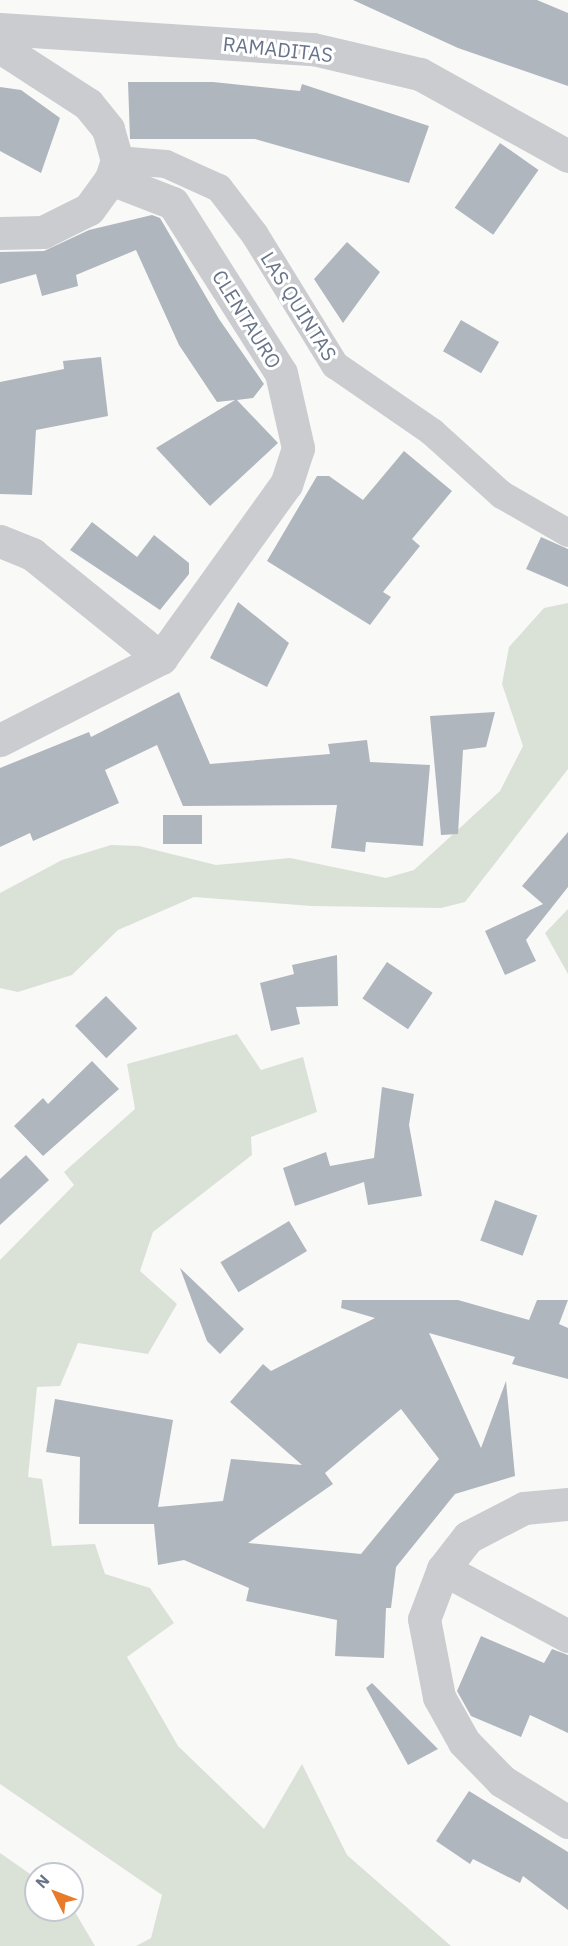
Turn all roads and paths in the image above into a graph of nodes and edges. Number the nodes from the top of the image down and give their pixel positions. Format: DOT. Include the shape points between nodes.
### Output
graph roads {
  1 [pos="0,29"];
  2 [pos="0,47"];
  3 [pos="568,156"];
  4 [pos="114,169"];
  5 [pos="0,233"];
  6 [pos="568,534"];
  7 [pos="0,541"];
  8 [pos="161,658"];
  9 [pos="0,740"];
  10 [pos="568,1504"];
  11 [pos="443,1569"];
  12 [pos="568,1636"];
  13 [pos="568,1822"];
  1 -- 3 [label="street, RAMADITAS" via="314,49 420,74"];
  2 -- 4 [label="street" via="88,104 108,129"];
  4 -- 5 [label="street" via="89,209 43,232"];
  4 -- 6 [label="street, LAS QUINTAS" via="166,164 219,188 255,235 334,366 432,432 502,495"];
  4 -- 8 [label="street, CLENTAURO" via="173,203 281,373 297,448 286,484"];
  7 -- 8 [label="street" via="32,554"];
  8 -- 9 [label="street, CLENTAURO"];
  10 -- 11 [label="street" via="524,1508 490,1521 468,1537"];
  11 -- 12 [label="street"];
  11 -- 13 [label="street" via="424,1619 439,1697 464,1742 502,1781"];
}
